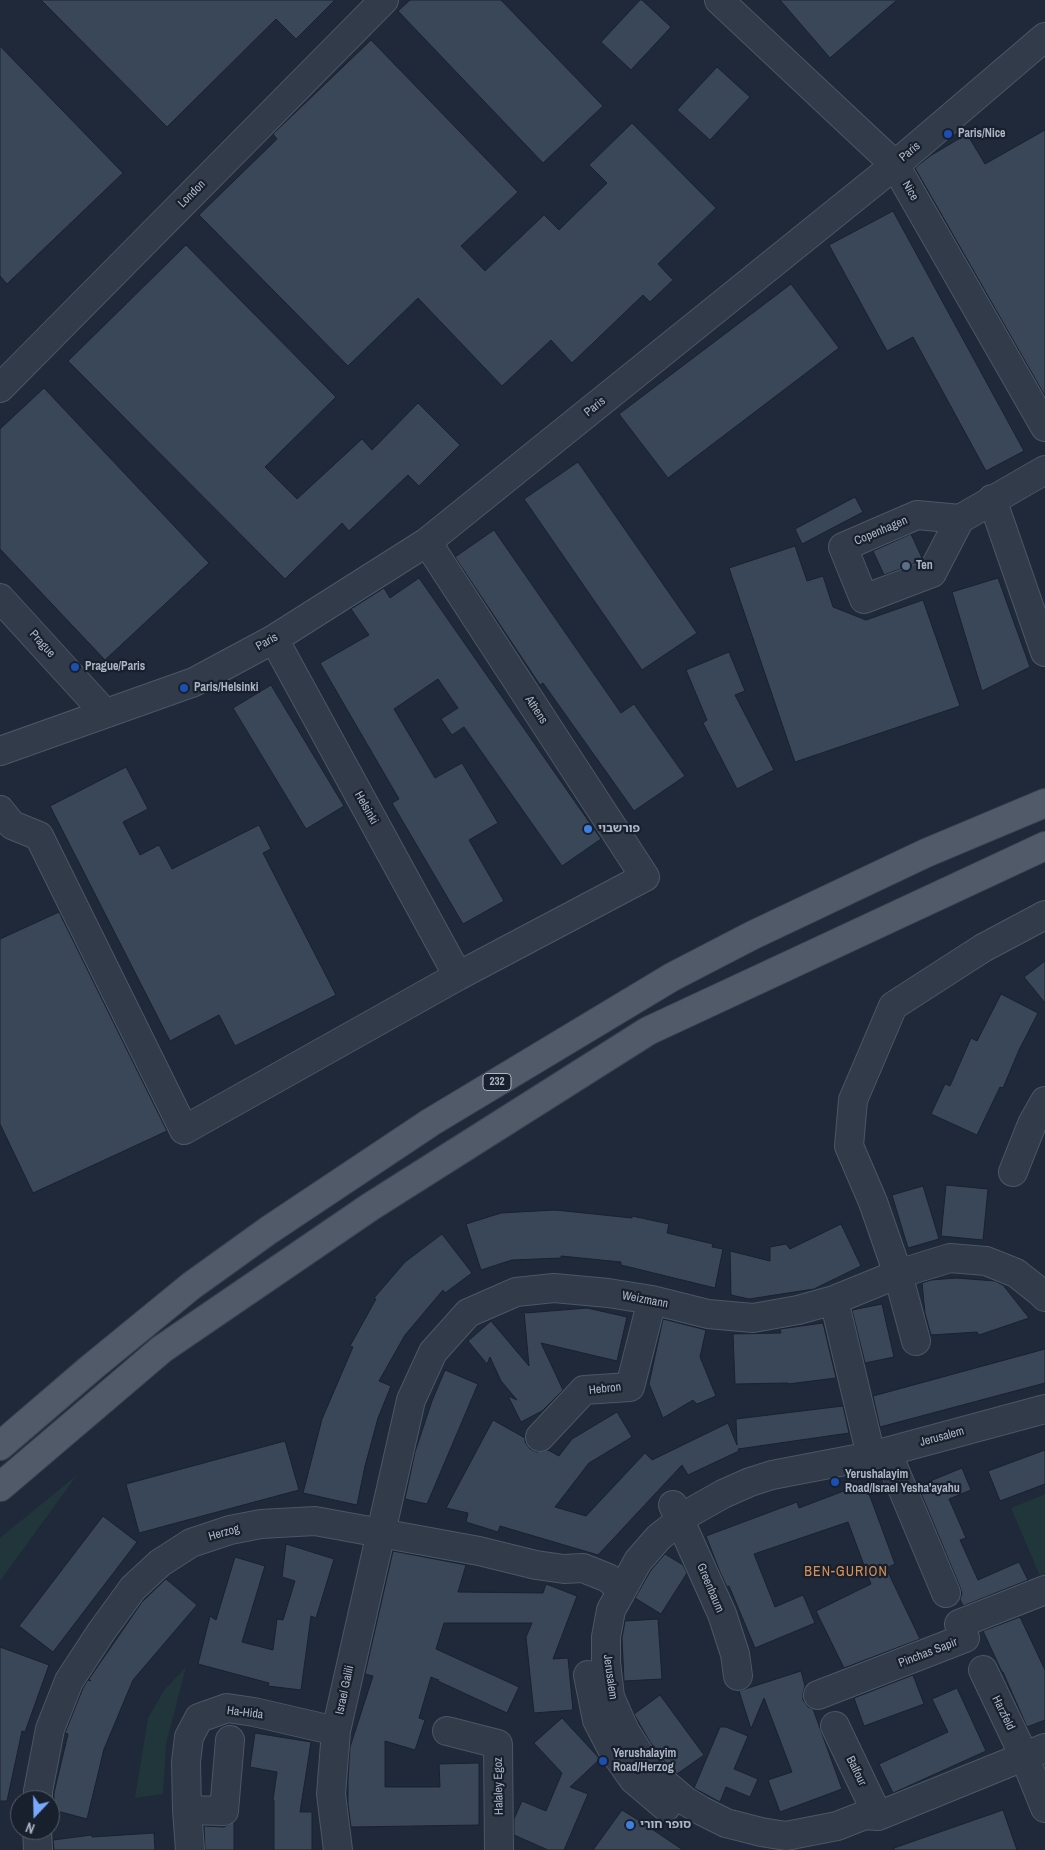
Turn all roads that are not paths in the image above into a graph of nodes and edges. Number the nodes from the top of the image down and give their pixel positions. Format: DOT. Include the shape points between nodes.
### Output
graph roads {
  1 [pos="384,0"];
  2 [pos="719,0"];
  3 [pos="1044,39"];
  4 [pos="895,165"];
  5 [pos="0,388"];
  6 [pos="1045,427"];
  7 [pos="1045,470"];
  8 [pos="992,499"];
  9 [pos="960,519"];
  10 [pos="427,542"];
  11 [pos="0,598"];
  12 [pos="274,639"];
  13 [pos="1045,652"];
  14 [pos="105,712"];
  15 [pos="0,751"];
  16 [pos="1045,802"];
  17 [pos="0,810"];
  18 [pos="1045,846"];
  19 [pos="1045,916"];
  20 [pos="458,976"];
  21 [pos="1045,1101"];
  22 [pos="1013,1172"];
  23 [pos="898,1274"];
  24 [pos="1045,1297"];
  25 [pos="652,1300"];
  26 [pos="834,1300"];
  27 [pos="916,1342"];
  28 [pos="1045,1409"];
  29 [pos="540,1437"];
  30 [pos="0,1446"];
  31 [pos="879,1454"];
  32 [pos="0,1487"];
  33 [pos="677,1512"];
  34 [pos="382,1532"];
  35 [pos="610,1586"];
  36 [pos="1045,1590"];
  37 [pos="946,1593"];
  38 [pos="983,1670"];
  39 [pos="738,1676"];
  40 [pos="818,1695"];
  41 [pos="835,1726"];
  42 [pos="336,1731"];
  43 [pos="448,1731"];
  44 [pos="230,1740"];
  45 [pos="1035,1752"];
  46 [pos="38,1790"];
  47 [pos="1045,1808"];
  48 [pos="186,1810"];
  49 [pos="878,1816"];
  50 [pos="788,1843"];
  51 [pos="190,1850"];
  52 [pos="338,1850"];
  53 [pos="499,1850"];
  54 [pos="754,1850"];
  55 [pos="813,1850"];
  1 -- 5 [label="street, London"];
  2 -- 4 [label="street, Nice"];
  3 -- 4 [label="street, Paris"];
  4 -- 6 [label="street, Nice"];
  4 -- 10 [label="street, Paris"];
  7 -- 8 [label="street"];
  8 -- 9 [label="street"];
  8 -- 13 [label="street"];
  10 -- 12 [label="street, Paris"];
  10 -- 20 [label="street, Athens" via="645,877"];
  11 -- 14 [label="street, Prague"];
  12 -- 14 [label="street, Paris" via="194,682"];
  12 -- 20 [label="street, Helsinki"];
  14 -- 15 [label="street, Paris"];
  16 -- 30 [label="main road, 232" via="926,853 753,934 672,977 431,1122 191,1286"];
  17 -- 20 [label="street" via="12,825 39,836 184,1130"];
  18 -- 32 [label="main road" via="648,1031 370,1206 162,1349"];
  19 -- 23 [label="street" via="983,948 893,1006 853,1100 849,1146"];
  21 -- 22 [label="street"];
  23 -- 24 [label="street, Weizmann" via="950,1258 986,1261 1016,1274"];
  23 -- 26 [label="street, Weizmann"];
  23 -- 27 [label="street"];
  25 -- 26 [label="street, Weizmann" via="708,1314 753,1318"];
  25 -- 29 [label="street, Hebron" via="630,1387 584,1390"];
  25 -- 34 [label="street, Weizmann" via="554,1288 516,1292 468,1313 433,1352 411,1400"];
  26 -- 31 [label="street"];
  28 -- 31 [label="street, Jerusalem"];
  31 -- 33 [label="street, Jerusalem" via="772,1474 750,1482 710,1484"];
  31 -- 37 [label="street"];
  33 -- 35 [label="street, Jerusalem" via="638,1561"];
  33 -- 39 [label="street, Greenbaum" via="722,1614 735,1654"];
  34 -- 35 [label="street, Herzog" via="536,1565 583,1568"];
  34 -- 42 [label="street, Israel Galili"];
  34 -- 46 [label="street, Herzog" via="315,1521 261,1524 191,1543 160,1563 133,1588 69,1681 50,1729"];
  35 -- 50 [label="street, Jerusalem" via="612,1610 606,1637 606,1662 610,1697 642,1758 684,1800 702,1811 726,1823"];
  35 -- 54 [label="street, Jerusalem" via="593,1611 588,1671 598,1720 612,1749 632,1779 674,1813 722,1840"];
  36 -- 40 [label="street, Pinchas Sapir" via="959,1624 966,1638"];
  38 -- 45 [label="street, Harzfeld"];
  41 -- 49 [label="street, Balfour"];
  42 -- 48 [label="street, Ha-Hida" via="227,1708 199,1718 189,1737"];
  42 -- 52 [label="street, Israel Galili" via="331,1794"];
  43 -- 53 [label="street, Halaley Egoz" via="498,1744"];
  44 -- 48 [label="street" via="224,1811"];
  45 -- 47 [label="street, Harzfeld"];
  45 -- 49 [label="street, Jerusalem"];
  48 -- 51 [label="street, Ha-Hida"];
  49 -- 50 [label="street, Jerusalem" via="865,1815"];
  49 -- 55 [label="street, Jerusalem" via="869,1829"];
}
